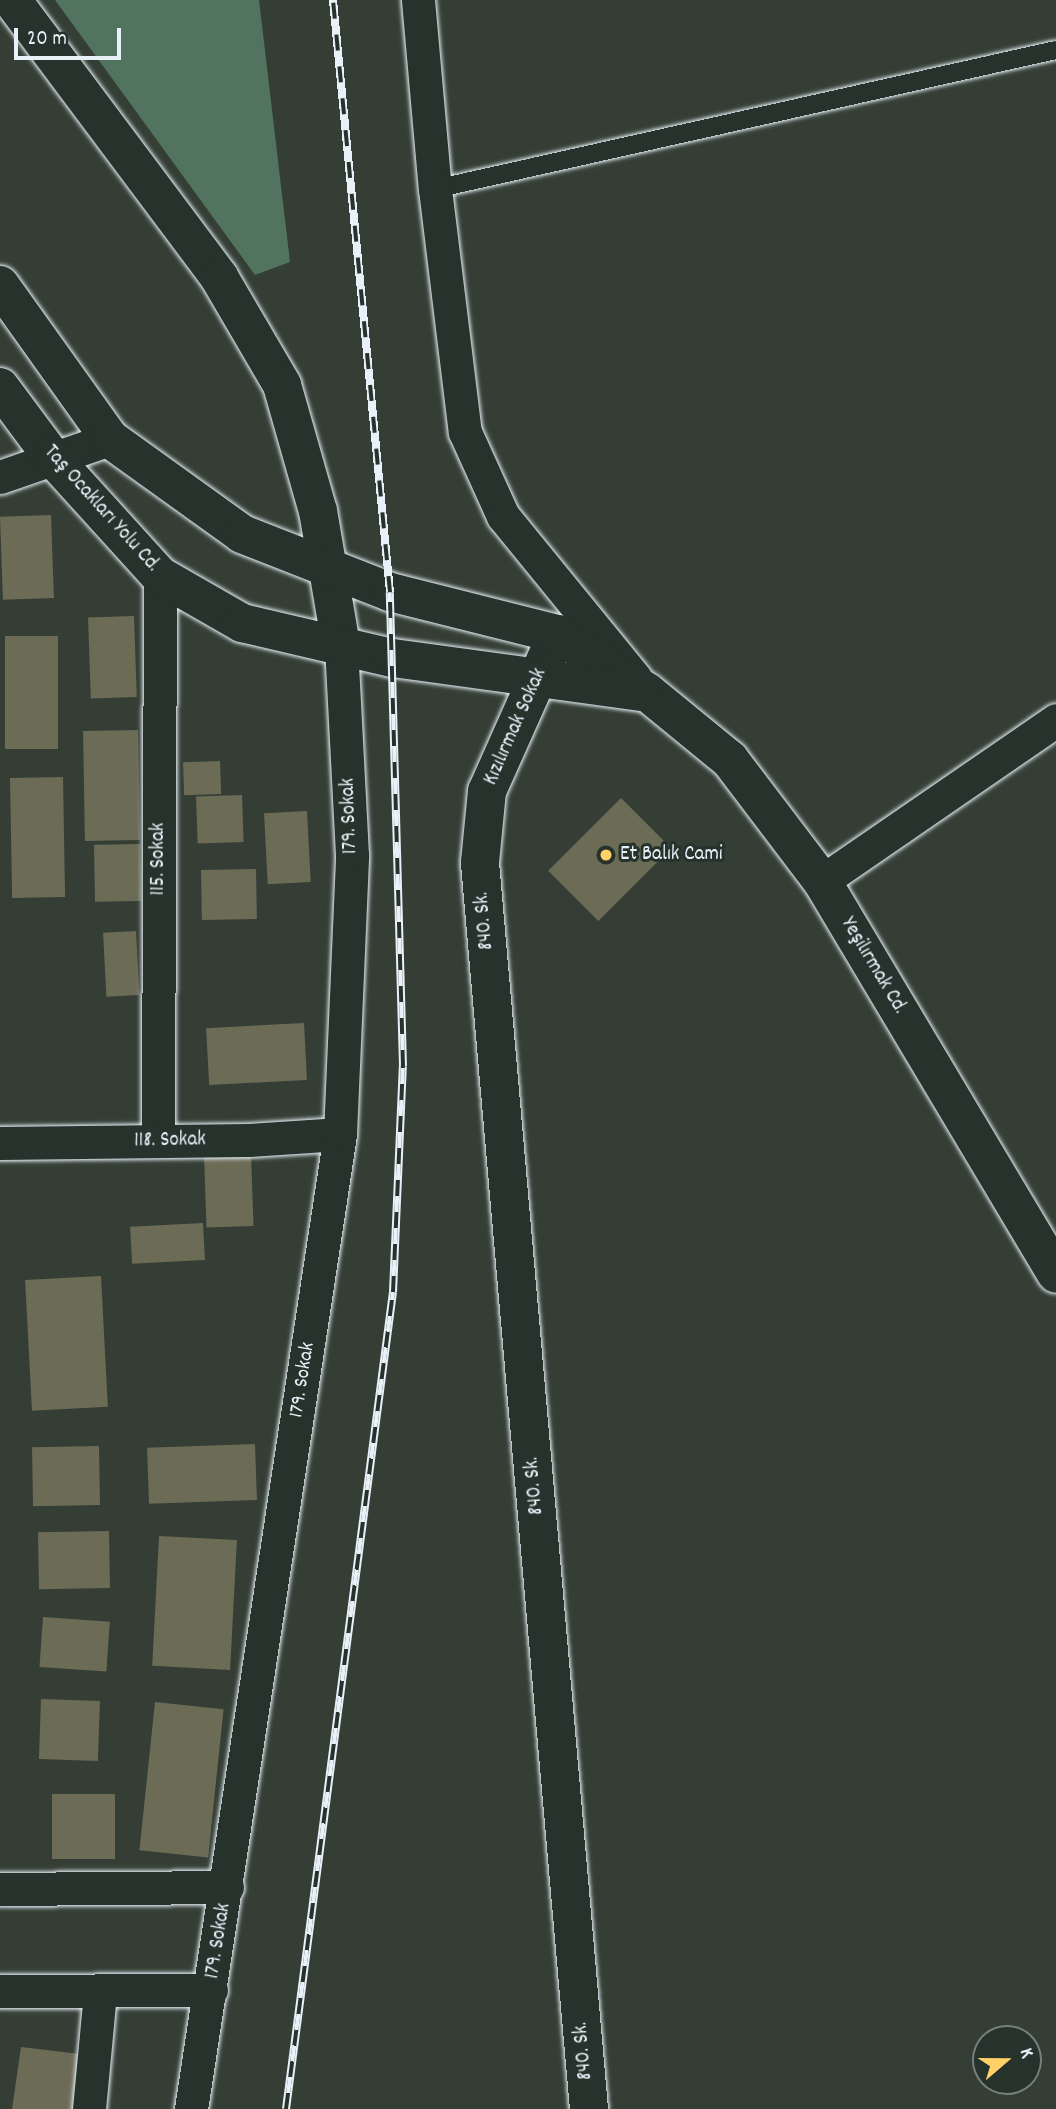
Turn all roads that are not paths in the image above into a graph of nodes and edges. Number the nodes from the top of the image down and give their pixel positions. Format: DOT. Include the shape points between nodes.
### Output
graph roads {
  1 [pos="12,0"];
  2 [pos="418,0"];
  3 [pos="1056,50"];
  4 [pos="435,189"];
  5 [pos="0,285"];
  6 [pos="0,387"];
  7 [pos="110,439"];
  8 [pos="52,457"];
  9 [pos="0,477"];
  10 [pos="328,568"];
  11 [pos="160,576"];
  12 [pos="556,634"];
  13 [pos="341,646"];
  14 [pos="538,681"];
  15 [pos="647,692"];
  16 [pos="1056,720"];
  17 [pos="480,863"];
  18 [pos="822,881"];
  19 [pos="340,1134"];
  20 [pos="159,1141"];
  21 [pos="0,1143"];
  22 [pos="1056,1275"];
  23 [pos="227,1887"];
  24 [pos="0,1889"];
  25 [pos="211,1990"];
  26 [pos="0,1991"];
  27 [pos="100,1993"];
  28 [pos="89,2109"];
  29 [pos="191,2109"];
  30 [pos="589,2109"];
  1 -- 10 [label="main road" via="219,276 282,385"];
  2 -- 4 [label="street"];
  3 -- 4 [label="lane"];
  4 -- 15 [label="street" via="465,432 503,516"];
  5 -- 7 [label="main road, Yeşilırmak Cd."];
  6 -- 8 [label="main road, Taş Ocakları Yolu Cd."];
  7 -- 8 [label="street"];
  7 -- 10 [label="main road, Yeşilırmak Cd." via="242,534"];
  8 -- 9 [label="street"];
  8 -- 11 [label="main road, Taş Ocakları Yolu Cd."];
  10 -- 12 [label="main road, Yeşilırmak Cd." via="390,592"];
  10 -- 13 [label="main road"];
  11 -- 13 [label="main road, Taş Ocakları Yolu Cd." via="242,622"];
  11 -- 20 [label="street, 115. Sokak"];
  12 -- 14 [label="main road, Kızılırmak Sokak"];
  12 -- 15 [label="main road, Yeşilırmak Cd."];
  13 -- 14 [label="main road, Taş Ocakları Yolu Cd."];
  13 -- 19 [label="street, 179. Sokak" via="352,855"];
  14 -- 15 [label="main road, Taş Ocakları Yolu Cd."];
  14 -- 17 [label="main road, Kızılırmak Sokak" via="487,791"];
  15 -- 18 [label="main road, Yeşilırmak Cd." via="730,760"];
  16 -- 18 [label="street"];
  17 -- 30 [label="main road, 840. Sk."];
  18 -- 22 [label="main road, Yeşilırmak Cd."];
  19 -- 20 [label="street, 118. Sokak"];
  19 -- 23 [label="street, 179. Sokak"];
  20 -- 21 [label="street, 118. Sokak"];
  23 -- 24 [label="street"];
  23 -- 25 [label="street, 179. Sokak"];
  25 -- 27 [label="street"];
  25 -- 29 [label="street, 179. Sokak"];
  26 -- 27 [label="street"];
  27 -- 28 [label="street"];
}
